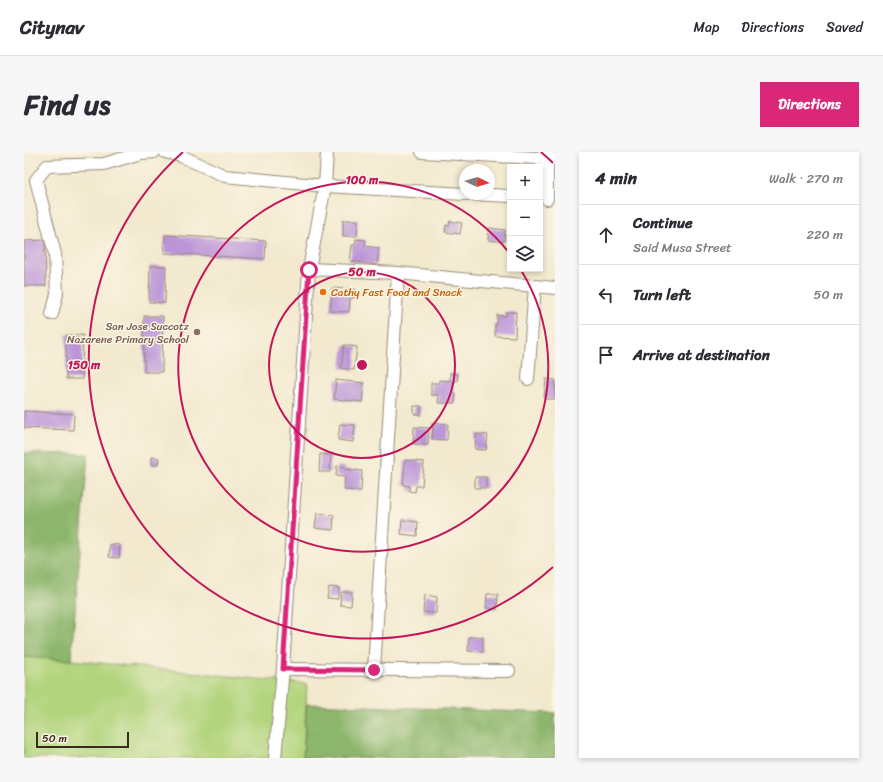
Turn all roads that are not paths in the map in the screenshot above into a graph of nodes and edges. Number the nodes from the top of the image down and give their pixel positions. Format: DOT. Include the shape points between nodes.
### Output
graph roads {
  1 [pos="154,152"];
  2 [pos="165,152"];
  3 [pos="327,152"];
  4 [pos="422,152"];
  5 [pos="549,157"];
  6 [pos="325,186"];
  7 [pos="459,194"];
  8 [pos="495,195"];
  9 [pos="507,196"];
  10 [pos="548,199"];
  11 [pos="309,270"];
  12 [pos="398,273"];
  13 [pos="535,286"];
  14 [pos="555,288"];
  15 [pos="52,314"];
  16 [pos="528,379"];
  17 [pos="283,669"];
  18 [pos="374,670"];
  19 [pos="509,671"];
  20 [pos="275,758"];
  1 -- 15 [label="street" via="141,153 104,164 47,166 36,180 55,254 57,294"];
  2 -- 6 [label="street" via="181,156 225,176"];
  3 -- 6 [label="street"];
  4 -- 5 [label="street"];
  5 -- 10 [label="street"];
  6 -- 7 [label="street"];
  6 -- 11 [label="street"];
  8 -- 9 [label="street"];
  11 -- 12 [label="street"];
  11 -- 17 [label="street"];
  12 -- 13 [label="street"];
  12 -- 18 [label="street"];
  13 -- 14 [label="street"];
  13 -- 16 [label="street"];
  17 -- 18 [label="street"];
  17 -- 20 [label="street"];
  18 -- 19 [label="street"];
}
